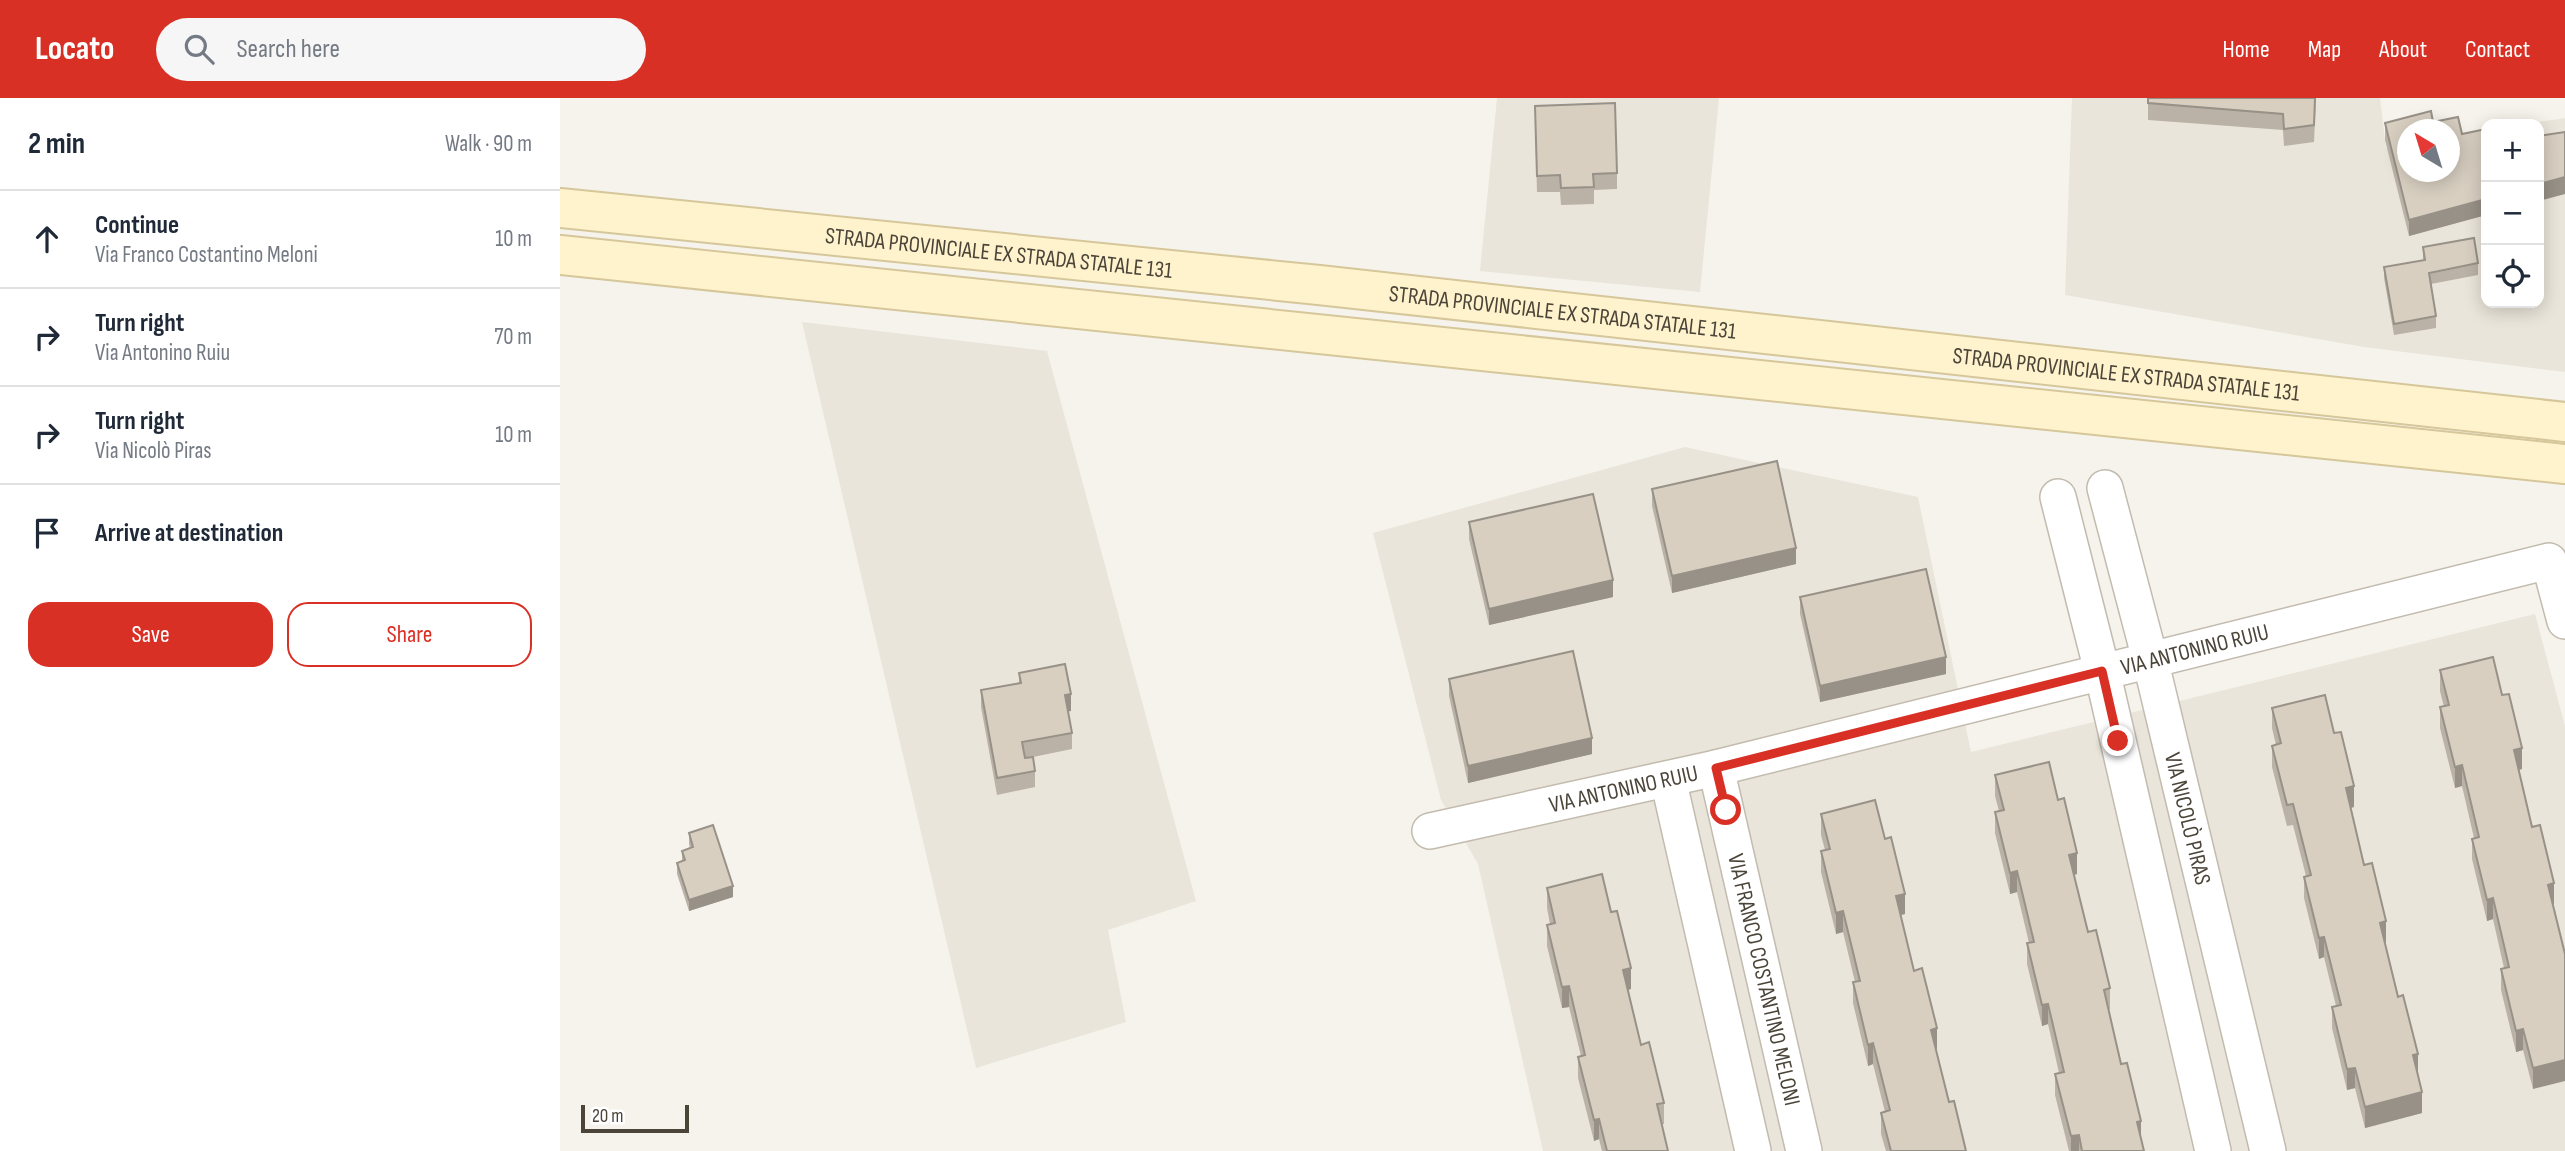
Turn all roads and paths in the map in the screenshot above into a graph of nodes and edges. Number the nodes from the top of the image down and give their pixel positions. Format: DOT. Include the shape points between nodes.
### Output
graph roads {
  1 [pos="560,208"];
  2 [pos="560,255"];
  3 [pos="2565,422"];
  4 [pos="2565,464"];
  5 [pos="2105,488"];
  6 [pos="2057,497"];
  7 [pos="2565,621"];
  8 [pos="2150,659"];
  9 [pos="2102,671"];
  10 [pos="1716,768"];
  11 [pos="1668,779"];
  12 [pos="1430,831"];
  13 [pos="1753,1151"];
  14 [pos="1804,1151"];
  15 [pos="2213,1151"];
  16 [pos="2267,1151"];
  1 -- 3 [label="main road, STRADA PROVINCIALE EX STRADA STATALE 131" via="1319,285"];
  2 -- 4 [label="main road, STRADA PROVINCIALE EX STRADA STATALE 131"];
  5 -- 8 [label="street, VIA NICOLÒ PIRAS"];
  6 -- 9 [label="street"];
  7 -- 8 [label="street, VIA ANTONINO RUIU" via="2550,561"];
  8 -- 9 [label="street, VIA ANTONINO RUIU"];
  8 -- 16 [label="street, VIA NICOLÒ PIRAS"];
  9 -- 10 [label="street, VIA ANTONINO RUIU"];
  9 -- 15 [label="street"];
  10 -- 11 [label="street, VIA ANTONINO RUIU"];
  10 -- 14 [label="street, VIA FRANCO COSTANTINO MELONI"];
  11 -- 12 [label="street, VIA ANTONINO RUIU"];
  11 -- 13 [label="street"];
}
